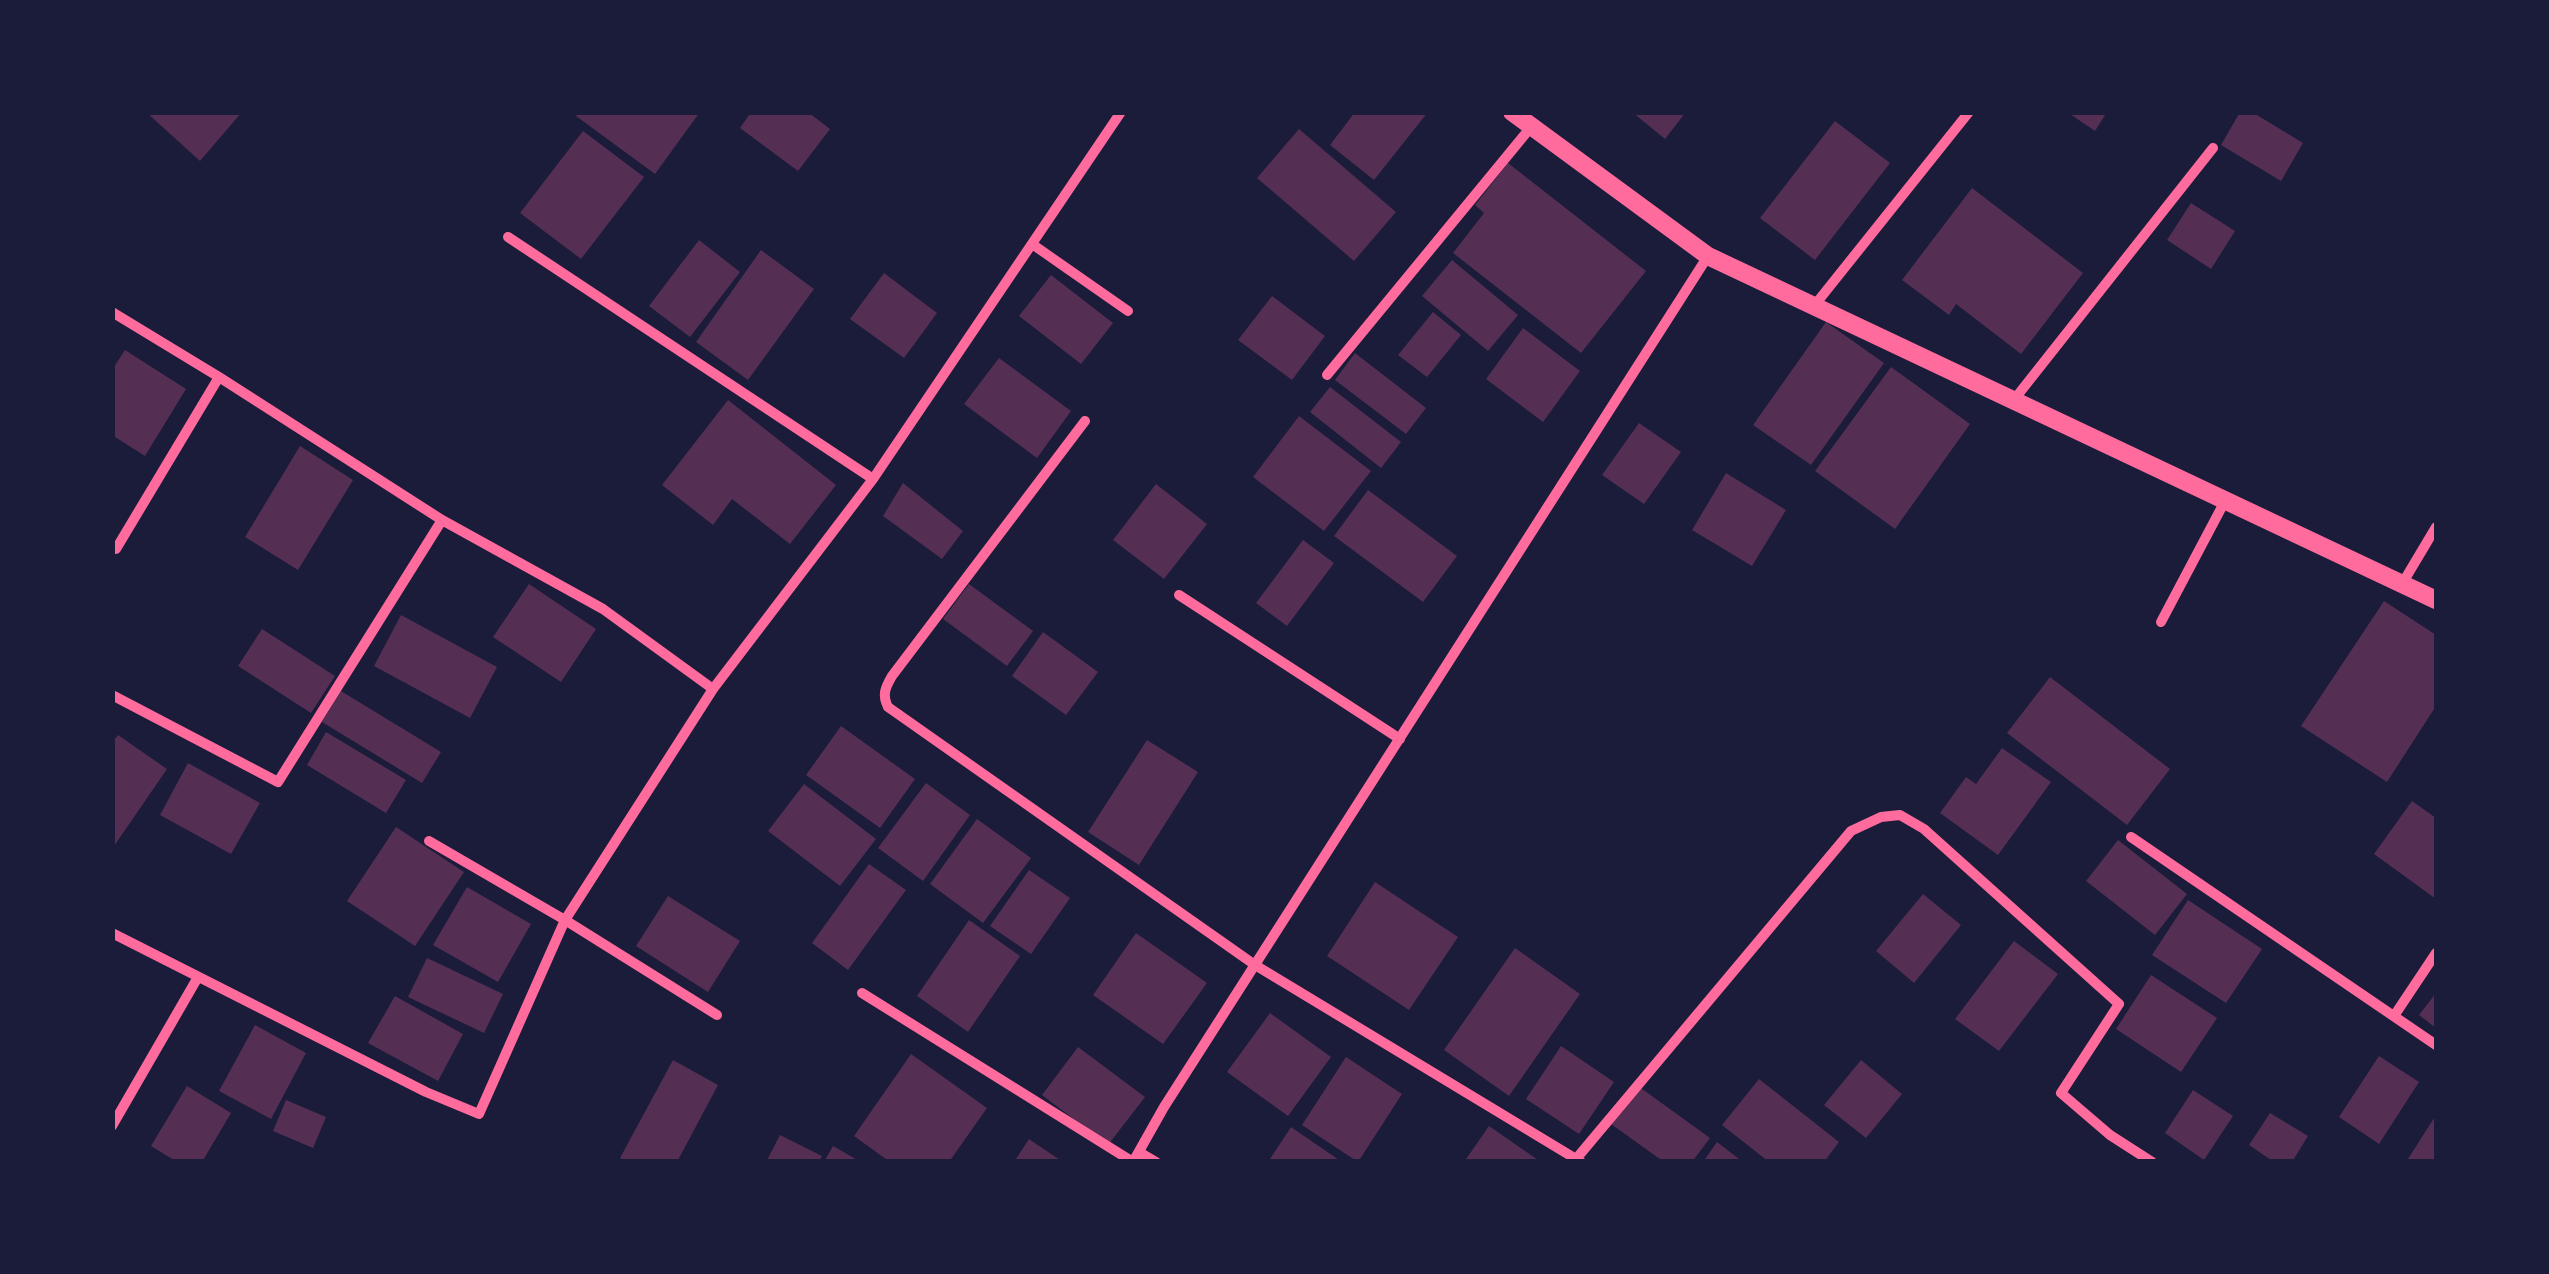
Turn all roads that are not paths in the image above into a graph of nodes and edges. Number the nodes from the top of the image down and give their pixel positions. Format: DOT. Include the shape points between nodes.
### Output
graph roads {
  1 [pos="1121,112"];
  2 [pos="1512,112"];
  3 [pos="1969,112"];
  4 [pos="1531,126"];
  5 [pos="2213,148"];
  6 [pos="508,236"];
  7 [pos="1032,244"];
  8 [pos="1708,256"];
  9 [pos="1814,306"];
  10 [pos="1128,311"];
  11 [pos="112,312"];
  12 [pos="1327,375"];
  13 [pos="219,376"];
  14 [pos="2013,400"];
  15 [pos="1085,421"];
  16 [pos="874,480"];
  17 [pos="2225,501"];
  18 [pos="442,520"];
  19 [pos="2436,527"];
  20 [pos="116,549"];
  21 [pos="2402,584"];
  22 [pos="1179,595"];
  23 [pos="2436,600"];
  24 [pos="2161,622"];
  25 [pos="713,689"];
  26 [pos="112,696"];
  27 [pos="1400,739"];
  28 [pos="2131,837"];
  29 [pos="429,841"];
  30 [pos="565,920"];
  31 [pos="115,939"];
  32 [pos="2436,952"];
  33 [pos="1255,964"];
  34 [pos="198,977"];
  35 [pos="862,993"];
  36 [pos="718,1015"];
  37 [pos="2394,1016"];
  38 [pos="2436,1045"];
  39 [pos="112,1126"];
  40 [pos="1135,1158"];
  41 [pos="1579,1160"];
  42 [pos="1156,1162"];
  43 [pos="2152,1162"];
  1 -- 7 [label="street"];
  2 -- 4 [label="street"];
  3 -- 9 [label="street"];
  4 -- 8 [label="street"];
  4 -- 12 [label="street"];
  5 -- 14 [label="street"];
  6 -- 16 [label="street"];
  7 -- 10 [label="street"];
  7 -- 16 [label="street"];
  8 -- 9 [label="street"];
  8 -- 27 [label="street"];
  9 -- 14 [label="street"];
  11 -- 13 [label="street"];
  13 -- 18 [label="street"];
  13 -- 20 [label="street"];
  14 -- 17 [label="street"];
  15 -- 33 [label="street" via="892,676 884,698"];
  16 -- 25 [label="street"];
  17 -- 21 [label="street"];
  17 -- 24 [label="street"];
  18 -- 25 [label="street" via="604,609"];
  18 -- 26 [label="street" via="278,782"];
  19 -- 21 [label="street"];
  21 -- 23 [label="street"];
  22 -- 27 [label="street"];
  25 -- 30 [label="street"];
  27 -- 33 [label="street"];
  28 -- 37 [label="street"];
  29 -- 30 [label="street"];
  30 -- 34 [label="street" via="479,1114"];
  30 -- 36 [label="street"];
  31 -- 34 [label="street"];
  32 -- 37 [label="street"];
  33 -- 40 [label="street"];
  33 -- 41 [label="street"];
  34 -- 39 [label="street"];
  35 -- 40 [label="street"];
  37 -- 38 [label="street"];
  40 -- 42 [label="street"];
  41 -- 43 [label="street" via="1850,831 1900,815 1924,829 2119,1004 2061,1093"];
}
